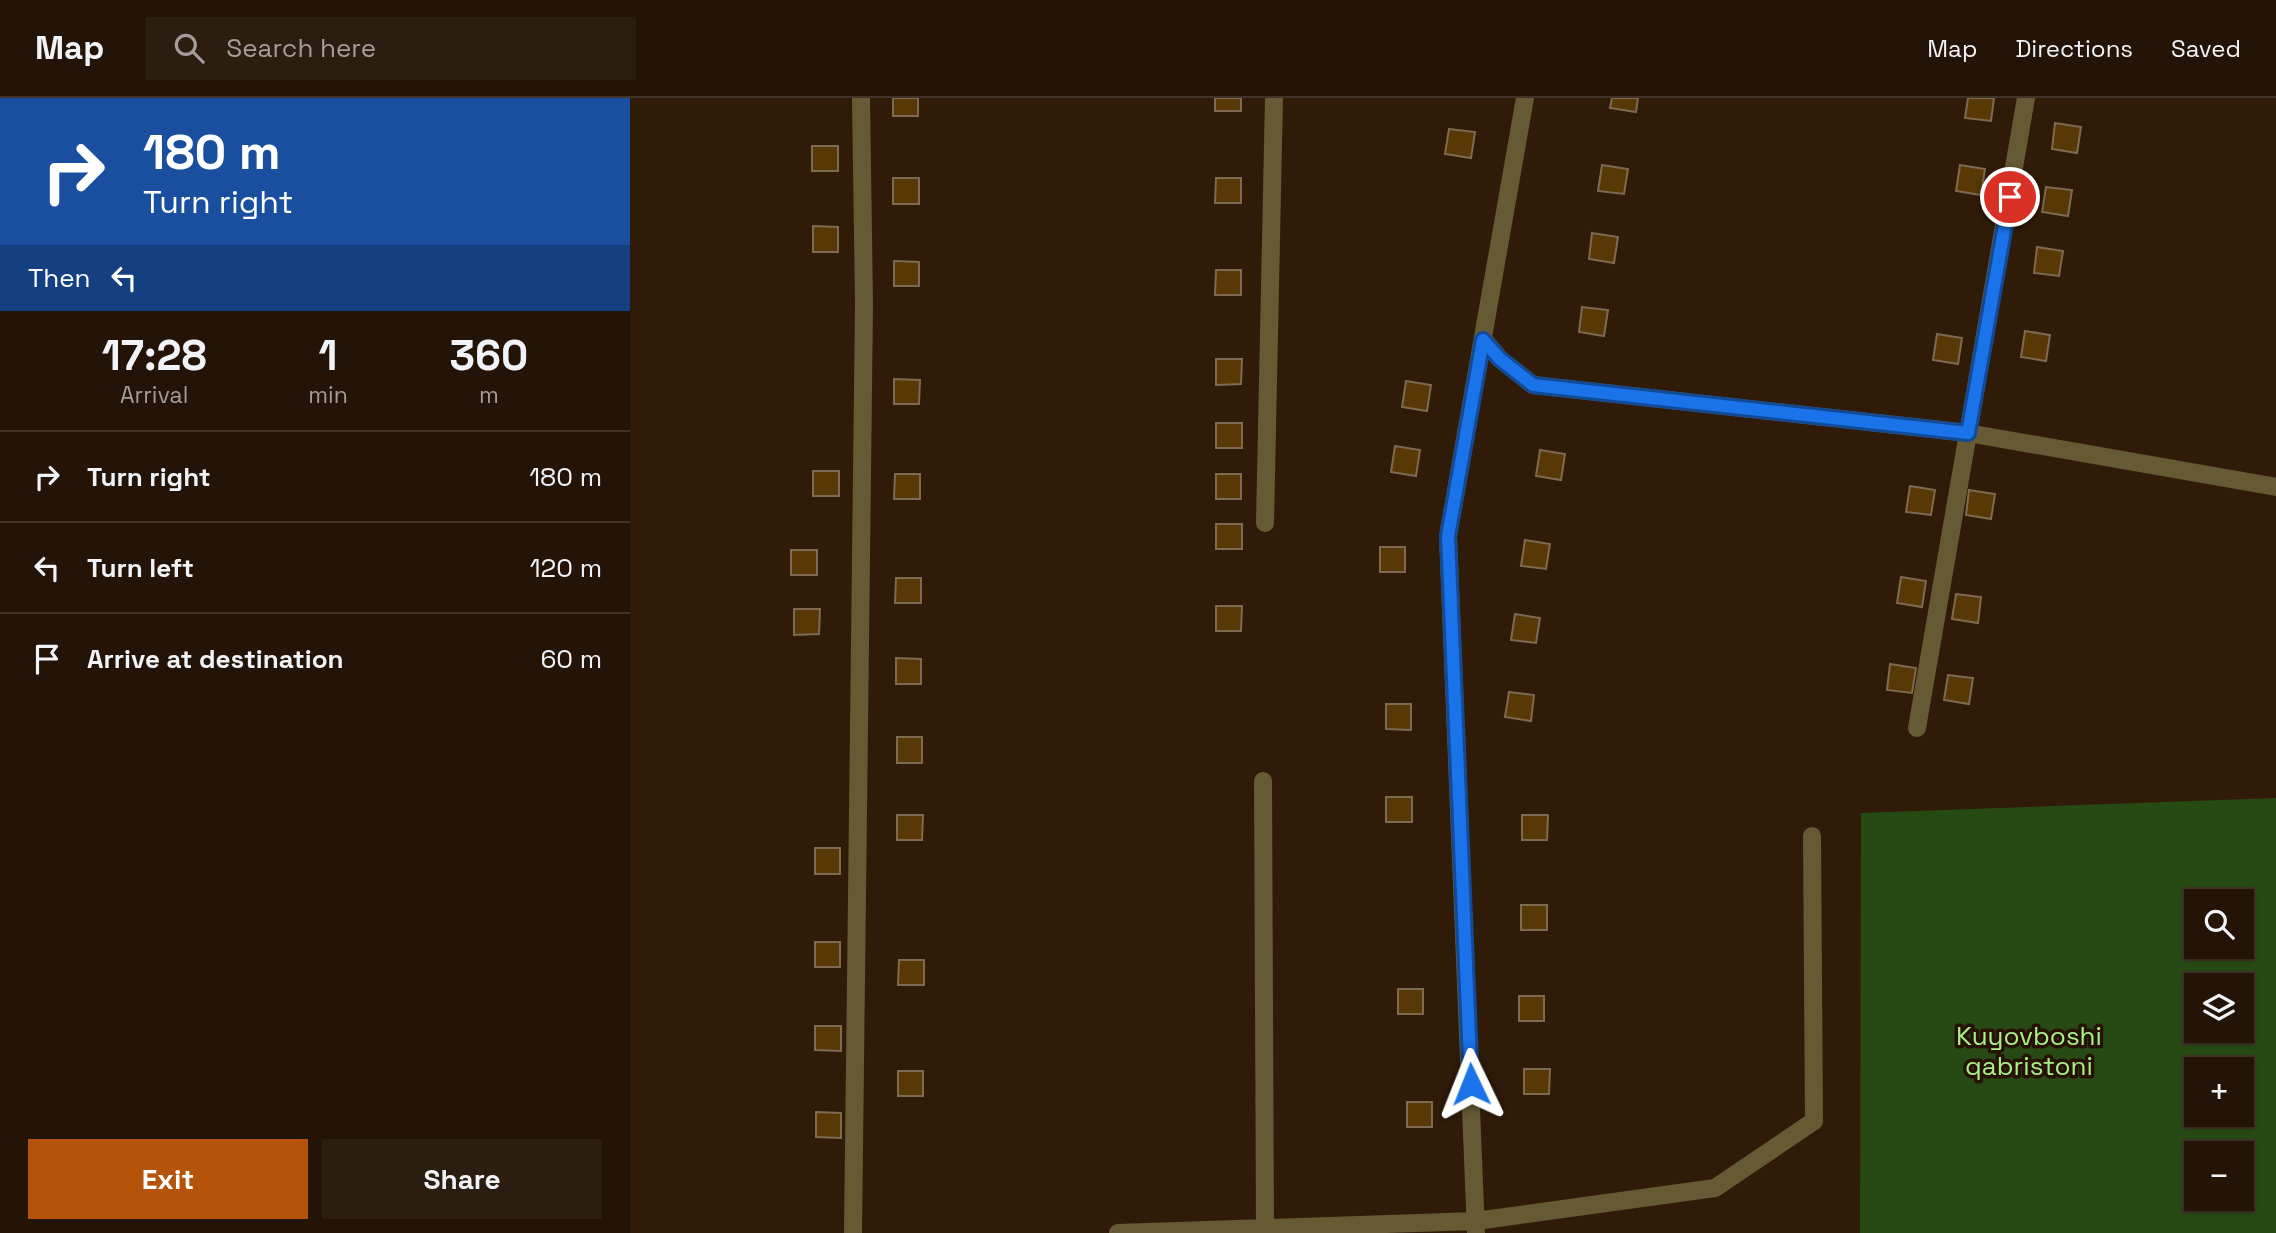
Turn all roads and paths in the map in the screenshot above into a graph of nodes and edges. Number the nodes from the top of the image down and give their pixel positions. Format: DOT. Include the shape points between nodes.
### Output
graph roads {
  1 [pos="861,98"];
  2 [pos="1274,98"];
  3 [pos="1525,98"];
  4 [pos="2026,98"];
  5 [pos="1483,340"];
  6 [pos="1968,433"];
  7 [pos="2276,487"];
  8 [pos="1265,523"];
  9 [pos="1917,728"];
  10 [pos="1263,781"];
  11 [pos="1812,836"];
  12 [pos="1476,1227"];
  13 [pos="1265,1228"];
  14 [pos="853,1233"];
  15 [pos="1118,1233"];
  1 -- 14 [label="street" via="864,304"];
  2 -- 8 [label="street"];
  3 -- 5 [label="street"];
  4 -- 6 [label="street"];
  5 -- 6 [label="street" via="1533,385"];
  5 -- 12 [label="street" via="1448,536"];
  6 -- 7 [label="street"];
  6 -- 9 [label="street"];
  10 -- 13 [label="street"];
  11 -- 12 [label="street" via="1814,1121 1715,1188"];
  12 -- 13 [label="street"];
  13 -- 15 [label="street"];
}
